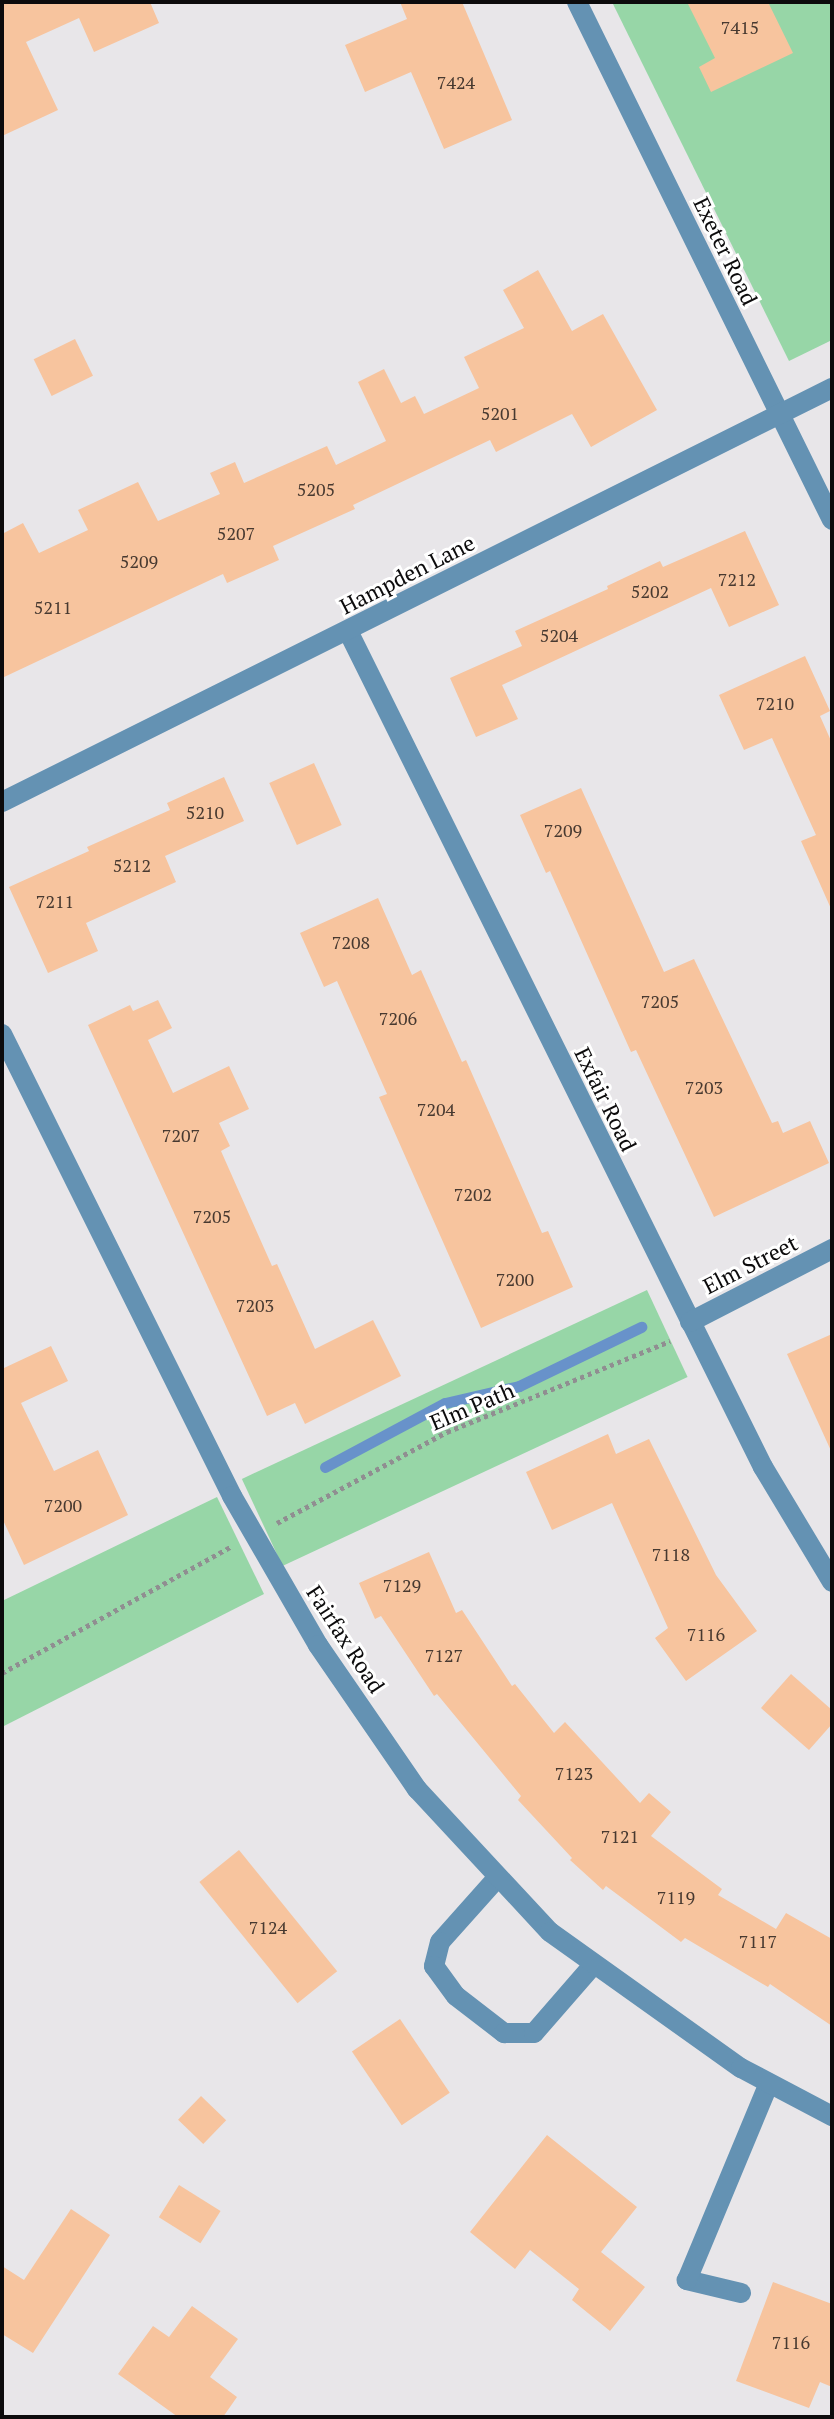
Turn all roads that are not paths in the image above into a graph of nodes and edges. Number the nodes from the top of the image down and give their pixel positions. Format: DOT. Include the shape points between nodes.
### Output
graph roads {
  1 [pos="577,2"];
  2 [pos="832,388"];
  3 [pos="779,414"];
  4 [pos="832,520"];
  5 [pos="348,631"];
  6 [pos="2,802"];
  7 [pos="2,1034"];
  8 [pos="832,1249"];
  9 [pos="690,1322"];
  10 [pos="832,1582"];
  11 [pos="498,1877"];
  12 [pos="594,1964"];
  13 [pos="769,2083"];
  14 [pos="832,2116"];
  15 [pos="741,2293"];
  1 -- 3 [label="street, Exeter Road"];
  2 -- 3 [label="street, Hampden Lane"];
  3 -- 4 [label="street, Exeter Road"];
  3 -- 5 [label="street, Hampden Lane"];
  5 -- 6 [label="street, Hampden Lane"];
  5 -- 9 [label="street, Exfair Road"];
  7 -- 11 [label="street, Fairfax Road" via="232,1496 318,1645 417,1789"];
  8 -- 9 [label="street, Elm Street"];
  9 -- 10 [label="street, Exfair Road" via="763,1467"];
  11 -- 12 [label="street, Fairfax Road" via="550,1932"];
  11 -- 12 [label="street" via="440,1942 434,1966 456,1996 504,2033 534,2033"];
  12 -- 13 [label="street, Fairfax Road"];
  13 -- 14 [label="street, Fairfax Road"];
  13 -- 15 [label="street" via="687,2280"];
}
